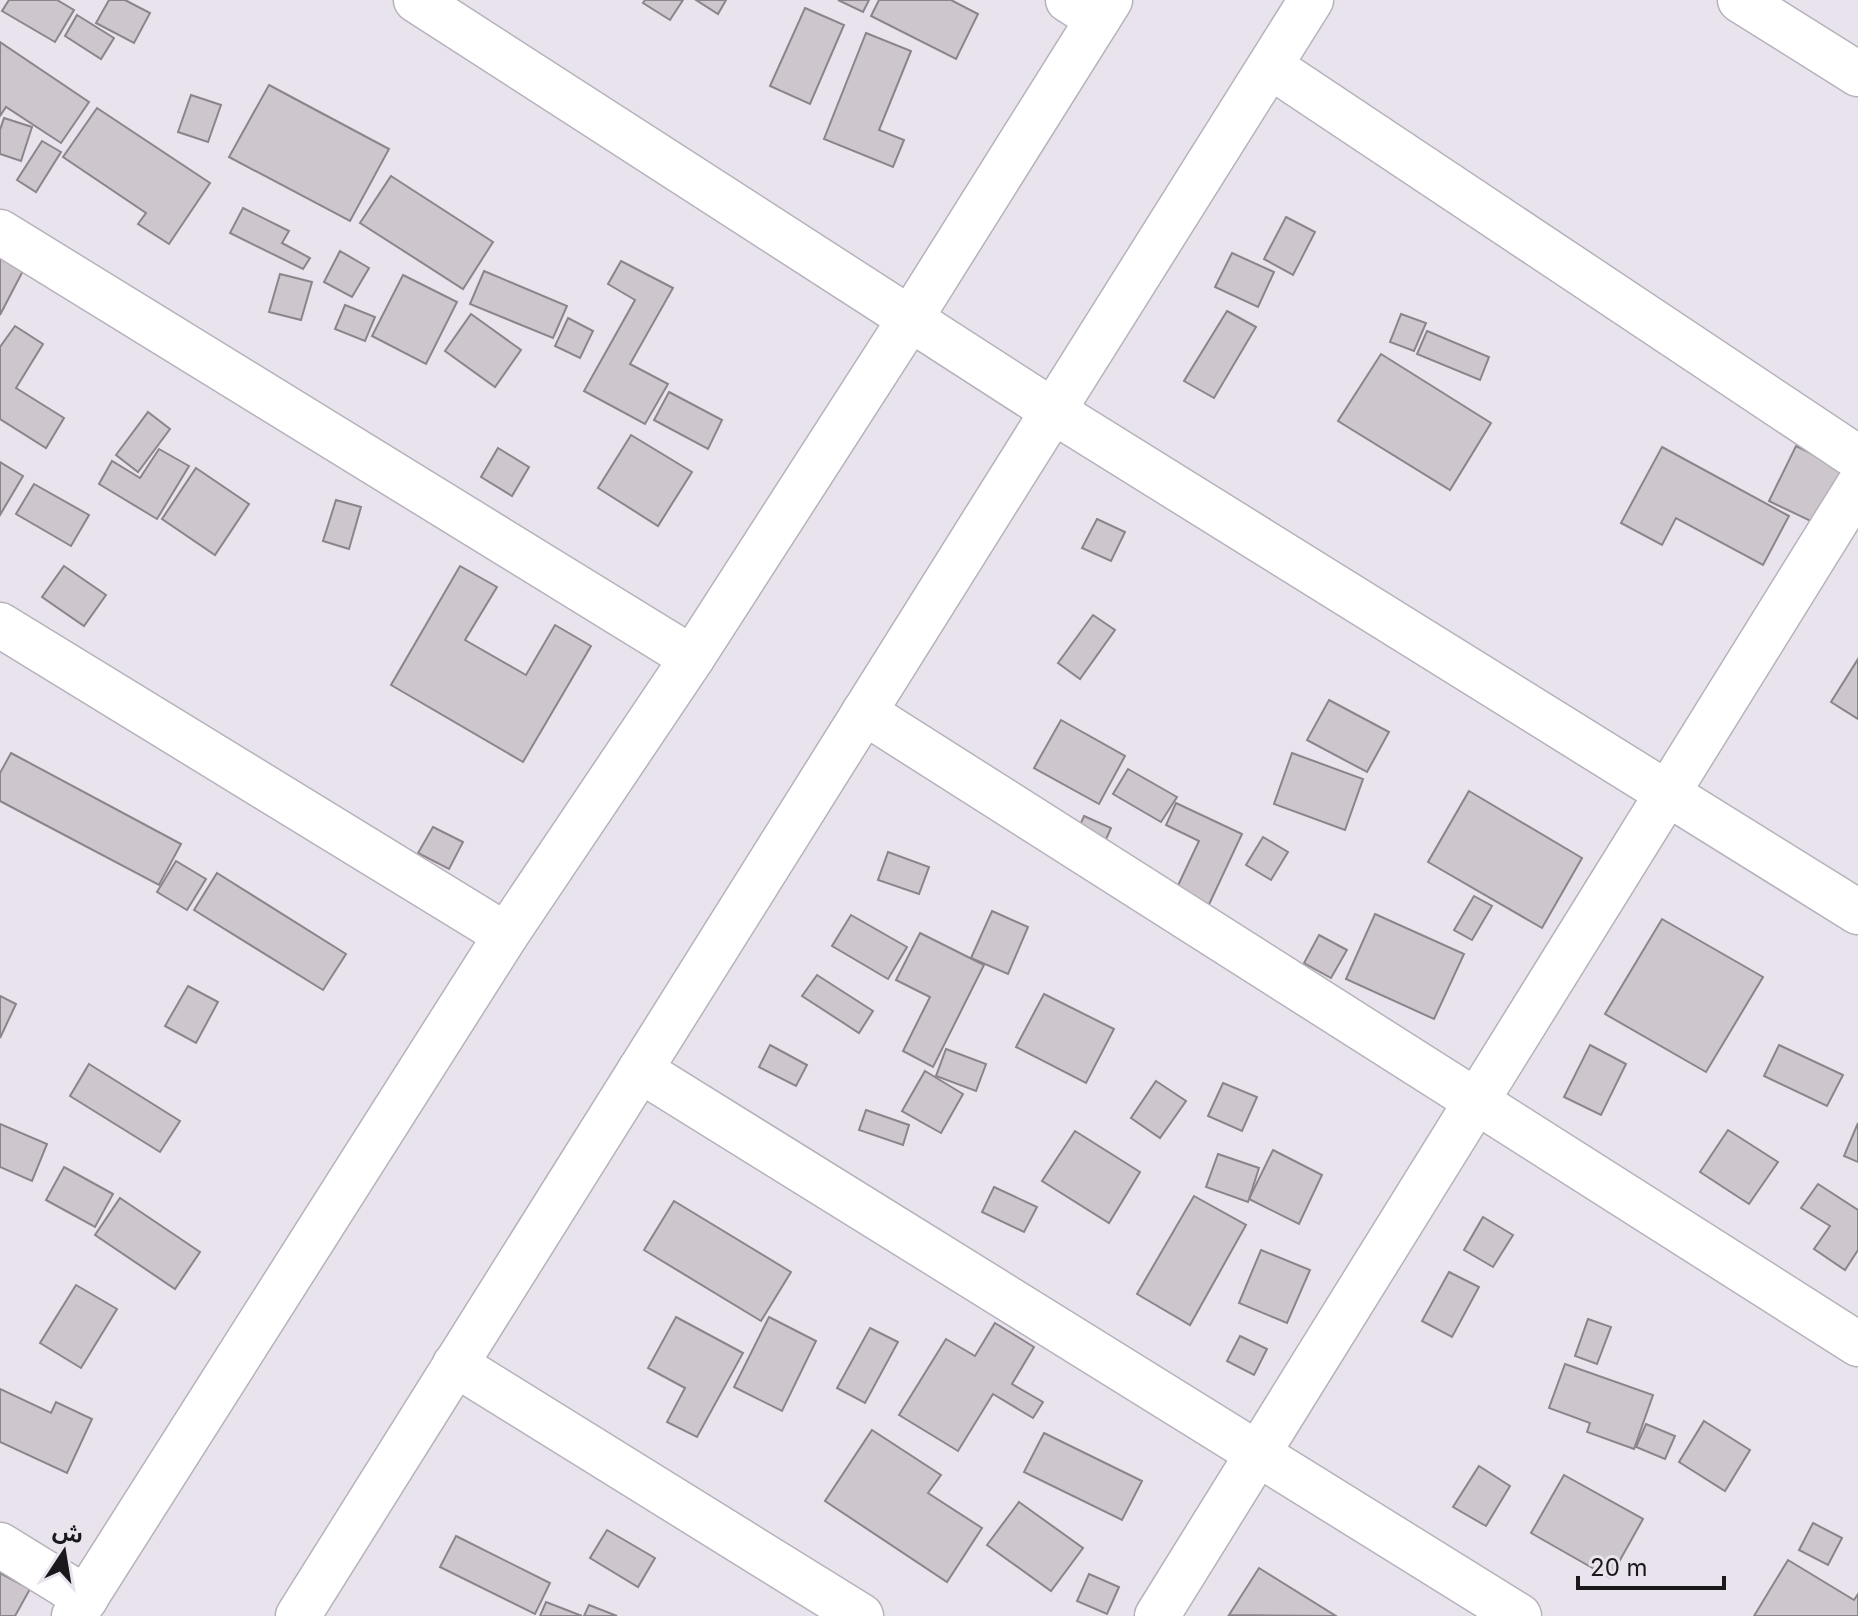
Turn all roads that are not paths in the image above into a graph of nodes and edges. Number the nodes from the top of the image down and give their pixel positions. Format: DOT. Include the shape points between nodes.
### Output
graph roads {
  1 [pos="416,0"];
  2 [pos="1311,0"];
  3 [pos="1740,0"];
  4 [pos="1092,6"];
  5 [pos="1270,66"];
  6 [pos="1858,74"];
  7 [pos="0,232"];
  8 [pos="910,319"];
  9 [pos="1053,411"];
  10 [pos="1858,458"];
  11 [pos="1858,486"];
  12 [pos="0,625"];
  13 [pos="692,658"];
  14 [pos="864,712"];
  15 [pos="1666,792"];
  16 [pos="1858,912"];
  17 [pos="506,935"];
  18 [pos="640,1070"];
  19 [pos="1475,1101"];
  20 [pos="1858,1344"];
  21 [pos="455,1364"];
  22 [pos="1257,1453"];
  23 [pos="0,1545"];
  24 [pos="80,1607"];
  25 [pos="298,1616"];
  26 [pos="861,1616"];
  27 [pos="1157,1616"];
  28 [pos="1519,1616"];
  1 -- 8 [label="street"];
  2 -- 5 [label="street"];
  3 -- 6 [label="street"];
  4 -- 8 [label="street"];
  5 -- 9 [label="street"];
  5 -- 10 [label="street"];
  7 -- 13 [label="street"];
  8 -- 9 [label="street"];
  8 -- 13 [label="street"];
  9 -- 14 [label="street"];
  9 -- 15 [label="street"];
  11 -- 15 [label="street"];
  12 -- 17 [label="street"];
  13 -- 17 [label="street"];
  14 -- 18 [label="street"];
  14 -- 19 [label="street"];
  15 -- 16 [label="street"];
  15 -- 19 [label="street"];
  17 -- 24 [label="street"];
  18 -- 21 [label="street"];
  18 -- 22 [label="street"];
  19 -- 20 [label="street"];
  19 -- 22 [label="street"];
  21 -- 25 [label="street"];
  21 -- 26 [label="street"];
  22 -- 27 [label="street"];
  22 -- 28 [label="street"];
  23 -- 24 [label="street"];
}
